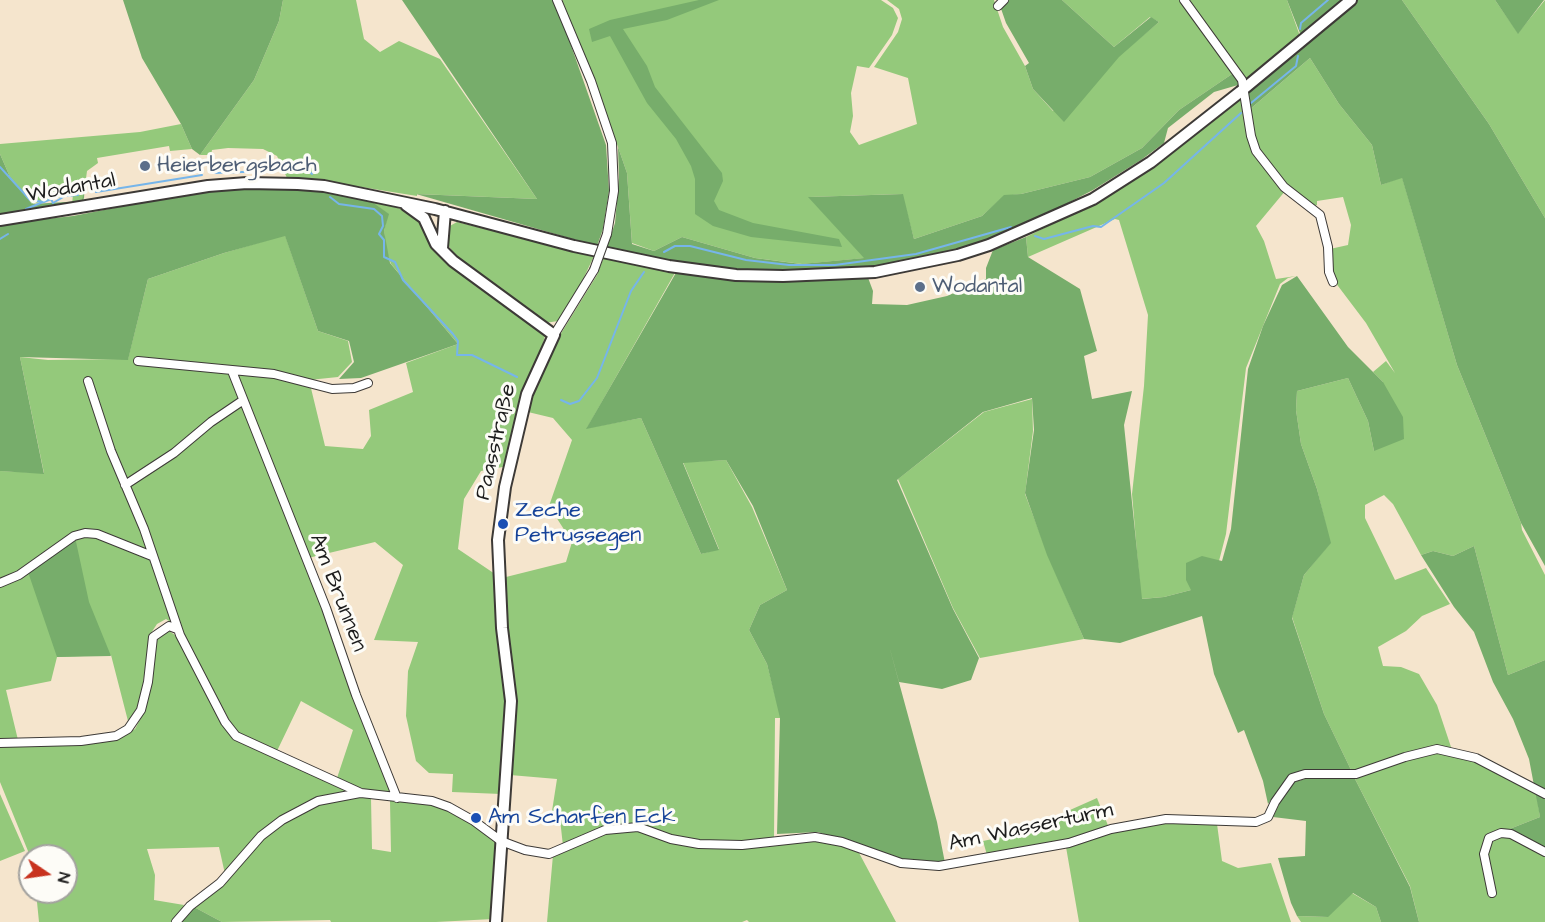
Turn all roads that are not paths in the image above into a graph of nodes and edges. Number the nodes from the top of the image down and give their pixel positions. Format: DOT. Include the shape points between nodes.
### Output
graph roads {
  1 [pos="557,0"];
  2 [pos="1184,0"];
  3 [pos="1351,0"];
  4 [pos="1243,90"];
  5 [pos="398,201"];
  6 [pos="440,210"];
  7 [pos="0,220"];
  8 [pos="431,230"];
  9 [pos="442,248"];
  10 [pos="1333,282"];
  11 [pos="554,334"];
  12 [pos="138,362"];
  13 [pos="232,371"];
  14 [pos="88,381"];
  15 [pos="368,382"];
  16 [pos="242,401"];
  17 [pos="125,485"];
  18 [pos="152,556"];
  19 [pos="0,583"];
  20 [pos="177,629"];
  21 [pos="0,743"];
  22 [pos="361,793"];
  23 [pos="1545,794"];
  24 [pos="397,798"];
  25 [pos="501,841"];
  26 [pos="1545,852"];
  27 [pos="1492,893"];
  28 [pos="176,922"];
  29 [pos="496,922"];
  1 -- 11 [label="street, Paasstraße, bridge" via="612,143 614,191 607,234 594,270"];
  2 -- 4 [label="street" via="1242,80"];
  3 -- 4 [label="main road, Wodantal"];
  4 -- 6 [label="main road, Wodantal" via="1151,162 1093,199 989,245 875,272 736,275 669,266 574,246"];
  4 -- 10 [label="street" via="1257,151 1284,187 1320,215"];
  5 -- 6 [label="main road, Wodantal"];
  5 -- 7 [label="main road, Wodantal" via="324,186 247,183 180,190"];
  5 -- 8 [label="main road, Wodantal" via="424,218"];
  6 -- 8 [label="main road"];
  6 -- 9 [label="main road"];
  8 -- 9 [label="main road, Wodantal" via="436,244"];
  9 -- 11 [label="main road, Wodantal" via="453,261"];
  11 -- 25 [label="main road, Paasstraße" via="527,394 501,507 498,540 502,628 511,700"];
  12 -- 13 [label="street"];
  13 -- 15 [label="street" via="274,374 332,389 354,388"];
  13 -- 16 [label="street, Am Brunnen"];
  14 -- 17 [label="street"];
  16 -- 17 [label="street"];
  16 -- 24 [label="street, Am Brunnen"];
  17 -- 18 [label="street"];
  18 -- 19 [label="street" via="85,533"];
  18 -- 20 [label="street"];
  20 -- 21 [label="street" via="169,626 153,637 141,710 128,729 116,736 81,741"];
  20 -- 22 [label="street" via="236,736"];
  22 -- 24 [label="street"];
  22 -- 28 [label="street" via="318,801 282,820 261,836 220,883"];
  23 -- 25 [label="street, Am Wasserturm" via="1476,758 1437,749 1356,774 1305,774 1292,778 1268,818 1256,822 1166,819 1111,829 1069,843 939,866 901,863 815,837 742,845 699,844 638,827 619,827 549,854"];
  24 -- 25 [label="street" via="432,801 449,807"];
  25 -- 29 [label="main road, Paasstraße"];
  26 -- 27 [label="street" via="1511,834 1489,838 1484,854"];
}
